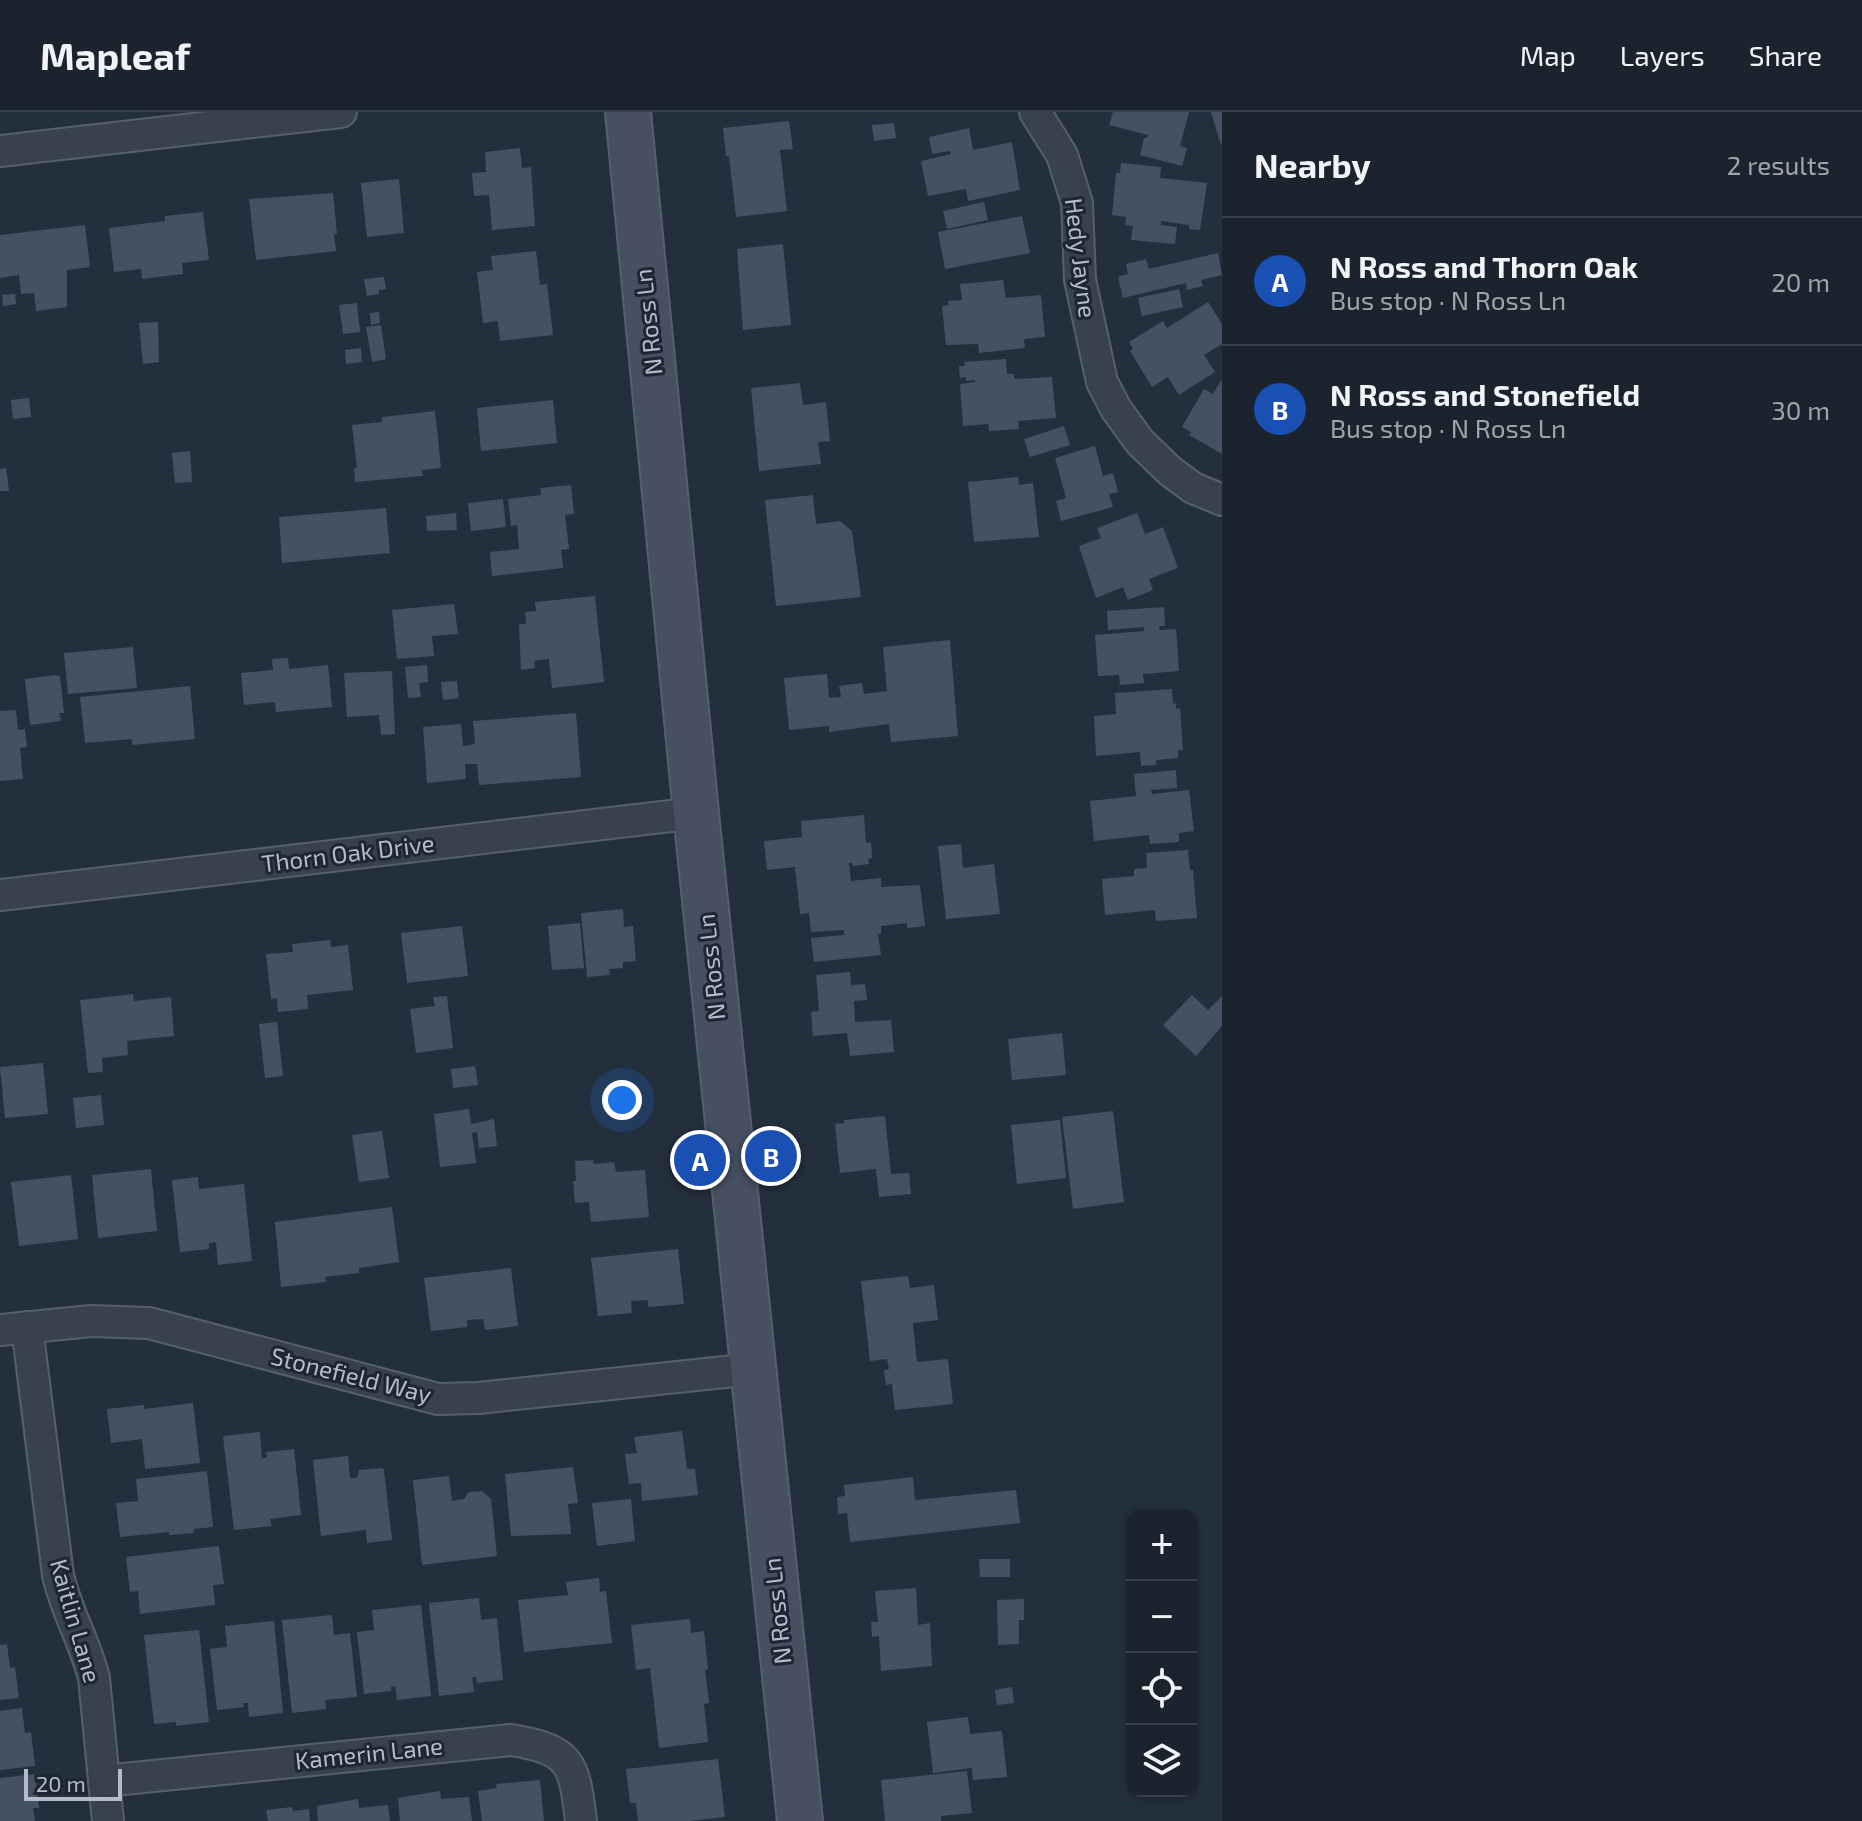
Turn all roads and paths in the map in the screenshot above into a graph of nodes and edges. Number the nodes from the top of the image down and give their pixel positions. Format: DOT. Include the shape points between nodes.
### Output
graph roads {
  1 [pos="341,112"];
  2 [pos="628,112"];
  3 [pos="1035,112"];
  4 [pos="0,151"];
  5 [pos="1222,500"];
  6 [pos="696,813"];
  7 [pos="0,895"];
  8 [pos="13,1328"];
  9 [pos="753,1369"];
  10 [pos="104,1781"];
  11 [pos="108,1821"];
  12 [pos="581,1821"];
  13 [pos="800,1821"];
  1 -- 4 [label="street"];
  2 -- 6 [label="main road, N Ross Ln"];
  3 -- 5 [label="street, Hedy Jayne" via="1062,155 1077,203 1080,280 1109,396 1140,442 1170,471"];
  6 -- 7 [label="street, Thorn Oak Drive"];
  6 -- 9 [label="main road, N Ross Ln"];
  8 -- 9 [label="street, Stonefield Way" via="91,1321 149,1323 438,1399"];
  8 -- 10 [label="street, Kaitlin Lane" via="58,1575 94,1678"];
  9 -- 13 [label="main road, N Ross Ln"];
  10 -- 11 [label="street, Kaitlin Lane"];
  10 -- 12 [label="street, Kamerin Lane" via="511,1740 562,1755 576,1780"];
}
